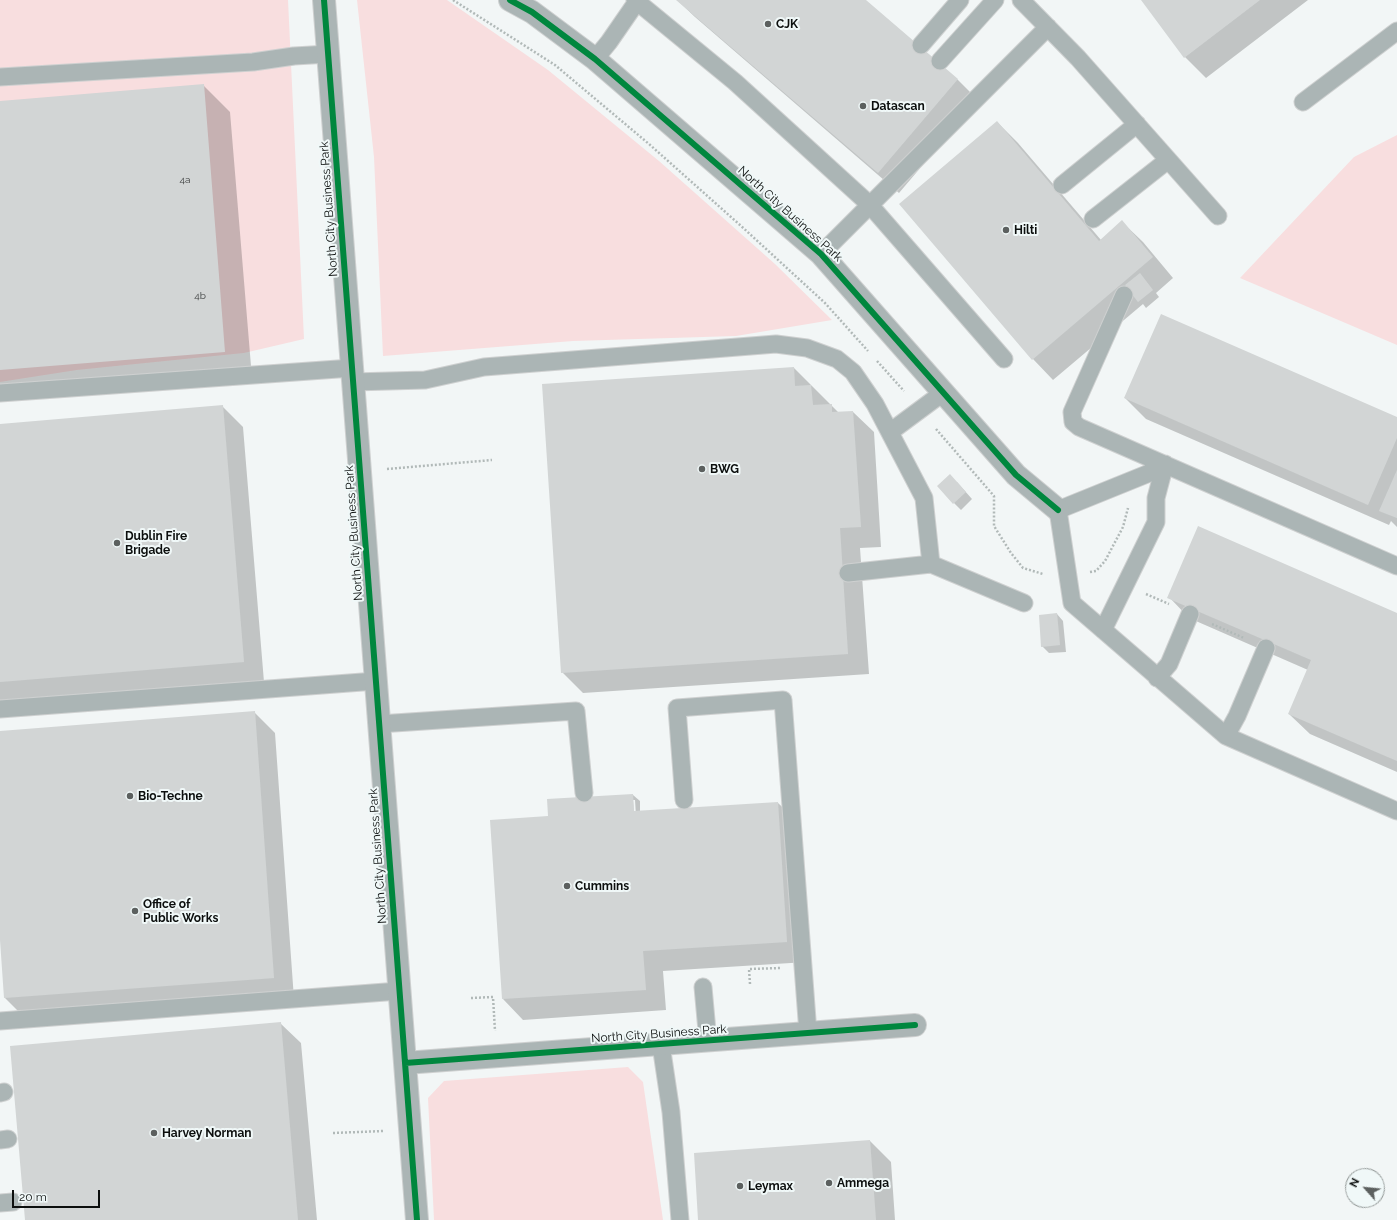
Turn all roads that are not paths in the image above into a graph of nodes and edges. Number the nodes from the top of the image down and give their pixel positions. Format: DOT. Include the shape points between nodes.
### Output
graph roads {
  1 [pos="324,0"];
  2 [pos="510,0"];
  3 [pos="637,0"];
  4 [pos="960,0"];
  5 [pos="995,0"];
  6 [pos="1021,0"];
  7 [pos="1048,28"];
  8 [pos="1397,31"];
  9 [pos="921,45"];
  10 [pos="328,54"];
  11 [pos="596,59"];
  12 [pos="940,61"];
  13 [pos="0,77"];
  14 [pos="1303,102"];
  15 [pos="1137,124"];
  16 [pos="1168,160"];
  17 [pos="1062,186"];
  18 [pos="869,204"];
  19 [pos="1218,216"];
  20 [pos="1093,219"];
  21 [pos="821,254"];
  22 [pos="1124,295"];
  23 [pos="1004,359"];
  24 [pos="352,375"];
  25 [pos="944,392"];
  26 [pos="0,393"];
  27 [pos="890,432"];
  28 [pos="1165,464"];
  29 [pos="1058,510"];
  30 [pos="931,564"];
  31 [pos="1397,566"];
  32 [pos="848,573"];
  33 [pos="1024,603"];
  34 [pos="1190,614"];
  35 [pos="1102,630"];
  36 [pos="1266,648"];
  37 [pos="1157,678"];
  38 [pos="376,681"];
  39 [pos="0,709"];
  40 [pos="379,724"];
  41 [pos="1226,736"];
  42 [pos="584,793"];
  43 [pos="684,800"];
  44 [pos="1397,810"];
  45 [pos="703,987"];
  46 [pos="399,991"];
  47 [pos="0,1021"];
  48 [pos="915,1025"];
  49 [pos="808,1034"];
  50 [pos="708,1042"];
  51 [pos="661,1045"];
  52 [pos="405,1064"];
  53 [pos="418,1220"];
  54 [pos="680,1220"];
  1 -- 10 [label="street, North City Business Park"];
  2 -- 11 [label="street, North City Business Park" via="532,12"];
  3 -- 11 [label="lane"];
  3 -- 18 [label="lane" via="734,82"];
  4 -- 9 [label="lane"];
  5 -- 12 [label="lane"];
  6 -- 7 [label="lane"];
  7 -- 15 [label="lane"];
  7 -- 18 [label="lane"];
  8 -- 14 [label="lane"];
  10 -- 13 [label="lane" via="253,62"];
  10 -- 24 [label="street, North City Business Park"];
  11 -- 21 [label="street, North City Business Park"];
  15 -- 16 [label="lane"];
  15 -- 17 [label="lane"];
  16 -- 19 [label="lane"];
  16 -- 20 [label="lane"];
  18 -- 21 [label="lane"];
  18 -- 23 [label="lane"];
  21 -- 25 [label="street, North City Business Park"];
  22 -- 28 [label="lane" via="1072,412 1073,422 1079,427"];
  24 -- 26 [label="lane"];
  24 -- 27 [label="lane" via="425,380 484,367 776,344 807,348 836,359 853,372"];
  24 -- 38 [label="street, North City Business Park"];
  25 -- 27 [label="lane"];
  25 -- 29 [label="street, North City Business Park" via="1016,475"];
  27 -- 30 [label="lane" via="924,498"];
  28 -- 29 [label="lane" via="1147,474"];
  28 -- 31 [label="lane"];
  28 -- 35 [label="lane" via="1156,498 1156,522"];
  29 -- 35 [label="lane" via="1072,603"];
  30 -- 32 [label="lane"];
  30 -- 33 [label="lane"];
  34 -- 37 [label="lane" via="1169,664"];
  35 -- 37 [label="lane"];
  36 -- 41 [label="lane"];
  37 -- 41 [label="lane"];
  38 -- 39 [label="lane"];
  38 -- 40 [label="street, North City Business Park"];
  40 -- 42 [label="lane" via="576,711"];
  40 -- 46 [label="street, North City Business Park"];
  41 -- 44 [label="lane"];
  43 -- 49 [label="lane" via="677,708 783,700"];
  45 -- 50 [label="lane"];
  46 -- 47 [label="lane"];
  46 -- 52 [label="street, North City Business Park"];
  48 -- 49 [label="street, North City Business Park"];
  49 -- 50 [label="street, North City Business Park"];
  50 -- 51 [label="street, North City Business Park"];
  51 -- 52 [label="street, North City Business Park"];
  51 -- 54 [label="lane" via="671,1112"];
  52 -- 53 [label="street, North City Business Park"];
}
